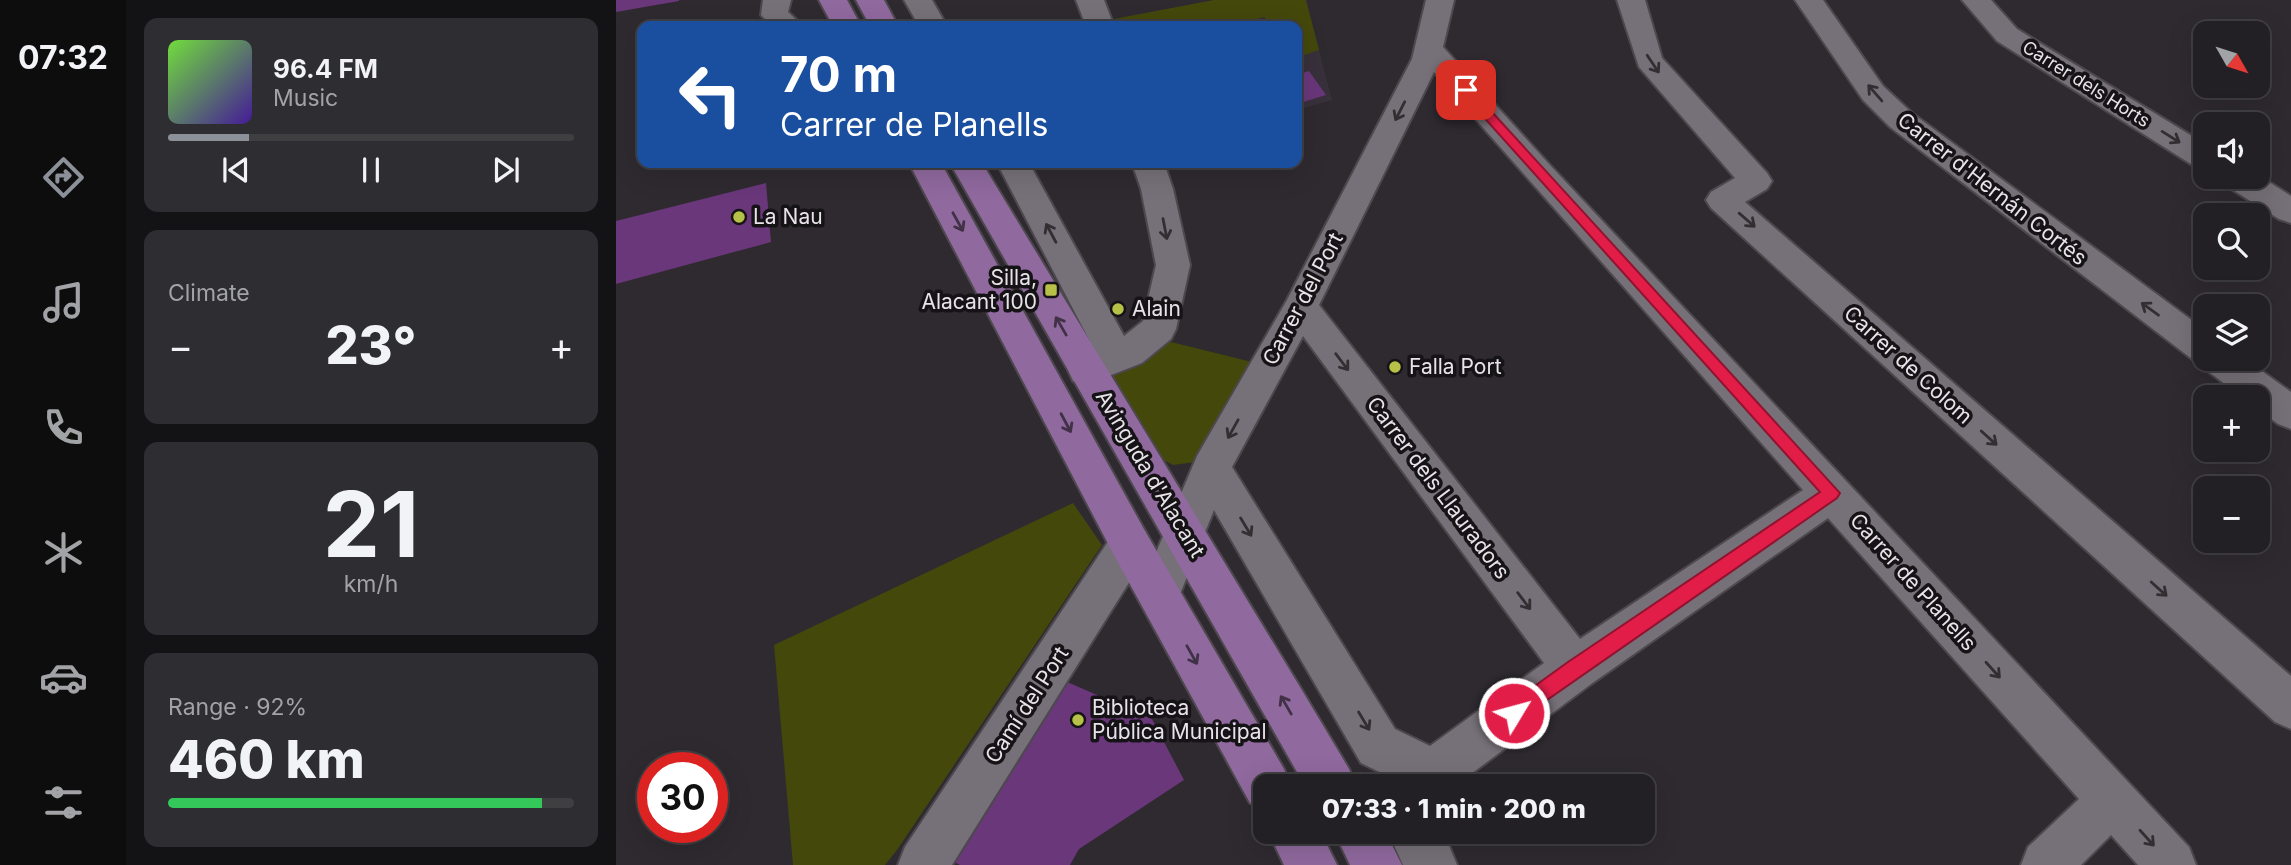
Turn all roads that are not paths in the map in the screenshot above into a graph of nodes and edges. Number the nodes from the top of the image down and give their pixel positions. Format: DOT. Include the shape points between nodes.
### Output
graph roads {
  1 [pos="777,0"];
  2 [pos="833,0"];
  3 [pos="870,0"];
  4 [pos="918,0"];
  5 [pos="1090,0"];
  6 [pos="1440,0"];
  7 [pos="1631,0"];
  8 [pos="1809,0"];
  9 [pos="1976,0"];
  10 [pos="783,21"];
  11 [pos="844,21"];
  12 [pos="881,21"];
  13 [pos="930,21"];
  14 [pos="1098,21"];
  15 [pos="1430,50"];
  16 [pos="2193,151"];
  17 [pos="928,168"];
  18 [pos="969,168"];
  19 [pos="1015,168"];
  20 [pos="1150,168"];
  21 [pos="2255,189"];
  22 [pos="2291,211"];
  23 [pos="1301,307"];
  24 [pos="2193,340"];
  25 [pos="1101,364"];
  26 [pos="2234,371"];
  27 [pos="2291,413"];
  28 [pos="1211,468"];
  29 [pos="1831,493"];
  30 [pos="1185,531"];
  31 [pos="1130,544"];
  32 [pos="1159,595"];
  33 [pos="1574,668"];
  34 [pos="2291,706"];
  35 [pos="1260,774"];
  36 [pos="1325,774"];
  37 [pos="1422,774"];
  38 [pos="1439,774"];
  39 [pos="2112,800"];
  40 [pos="1300,844"];
  41 [pos="1365,844"];
  42 [pos="1419,844"];
  43 [pos="923,865"];
  44 [pos="1312,865"];
  45 [pos="1377,865"];
  46 [pos="1432,865"];
  47 [pos="2046,865"];
  48 [pos="2171,865"];
  1 -- 10 [label="street" via="775,15"];
  2 -- 11 [label="main road"];
  3 -- 12 [label="main road"];
  4 -- 13 [label="street"];
  5 -- 14 [label="street"];
  6 -- 15 [label="street, Carrer del Port"];
  7 -- 34 [label="street, Carrer de Colom, one-way" via="1649,61 1756,181 1722,200"];
  24 -- 8 [label="street, Carrer d'Hernán Cortés, one-way" via="1901,120 1873,93"];
  9 -- 16 [label="street, Carrer dels Horts, one-way" via="2007,35"];
  15 -- 23 [label="street, Carrer del Port, one-way"];
  15 -- 29 [label="street, Carrer de Planells"];
  17 -- 31 [label="main road, one-way"];
  25 -- 18 [label="main road, Avinguda d'Alacant, one-way"];
  25 -- 19 [label="street, Avinguda d'Alacant, one-way"];
  20 -- 25 [label="street, one-way" via="1172,265 1158,329 1129,353"];
  21 -- 22 [label="street"];
  23 -- 28 [label="street, Carrer del Port, one-way"];
  23 -- 33 [label="street, Carrer dels Llauradors, one-way"];
  25 -- 30 [label="main road, Avinguda d'Alacant"];
  26 -- 27 [label="street"];
  28 -- 30 [label="street, Carrer del Port"];
  28 -- 37 [label="street, one-way" via="1378,746"];
  29 -- 33 [label="street"];
  29 -- 39 [label="street, Carrer de Planells, one-way"];
  30 -- 32 [label="street, Carrer del Port"];
  36 -- 30 [label="main road, Avinguda d'Alacant, one-way"];
  31 -- 32 [label="main road"];
  31 -- 43 [label="street, Camí del Port"];
  32 -- 35 [label="main road, one-way"];
  33 -- 38 [label="street"];
  39 -- 47 [label="street"];
  39 -- 48 [label="street, Carrer de Planells, one-way"];
  40 -- 44 [label="main road"];
  41 -- 45 [label="main road"];
  42 -- 46 [label="street"];
}
